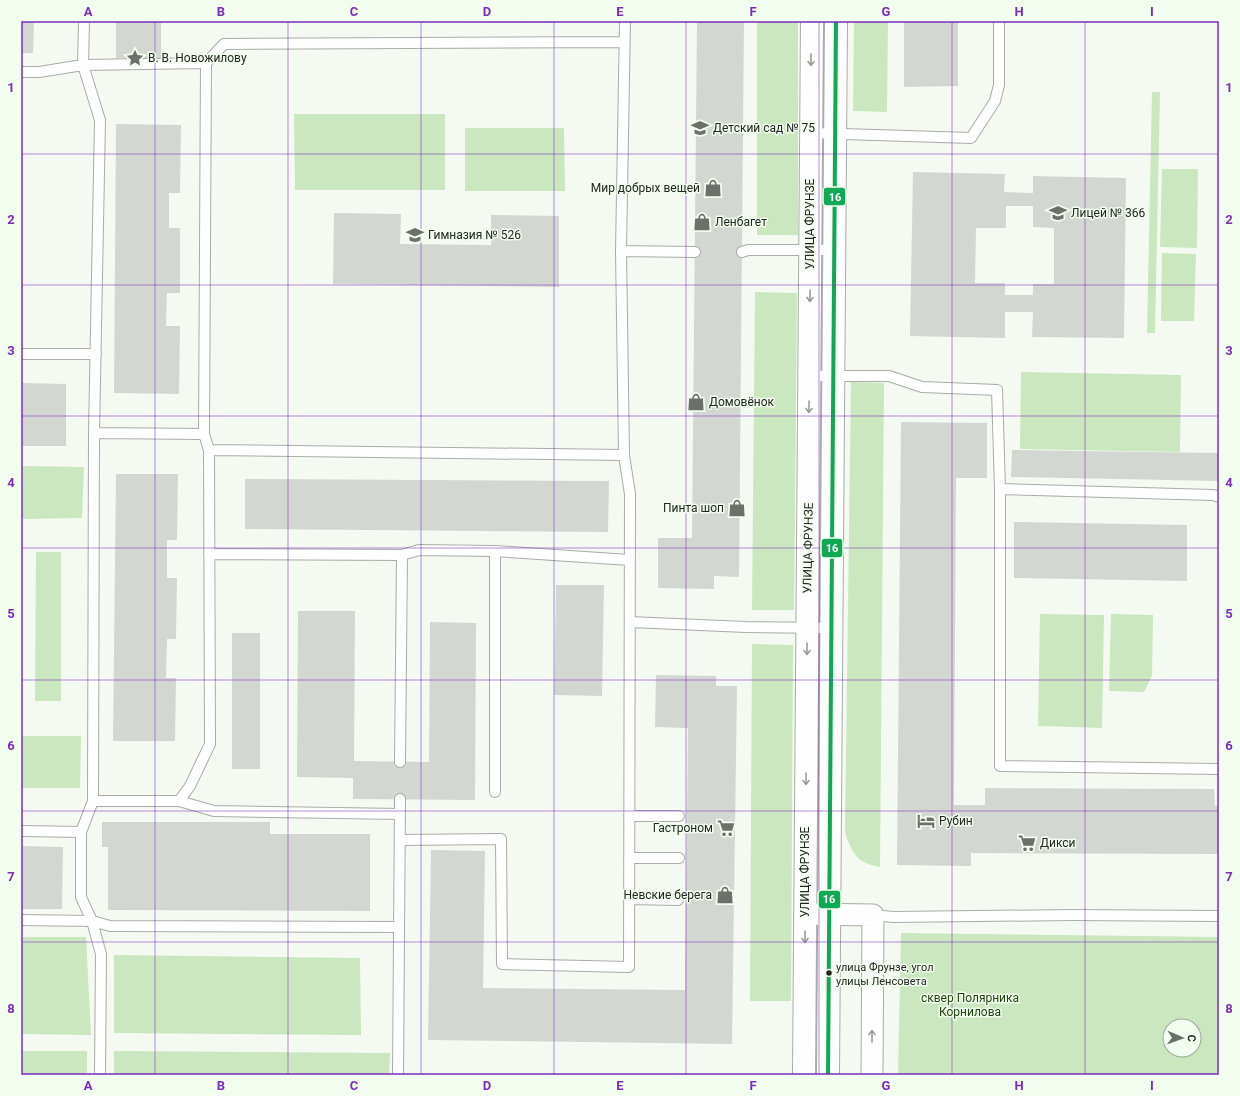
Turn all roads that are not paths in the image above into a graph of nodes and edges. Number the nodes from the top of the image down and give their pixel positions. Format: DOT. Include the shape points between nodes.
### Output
graph roads {
  1 [pos="84,21"];
  2 [pos="625,21"];
  3 [pos="812,21"];
  4 [pos="836,21"];
  5 [pos="999,21"];
  6 [pos="624,42"];
  7 [pos="206,63"];
  8 [pos="83,65"];
  9 [pos="21,72"];
  10 [pos="811,133"];
  11 [pos="835,133"];
  12 [pos="810,250"];
  13 [pos="834,250"];
  14 [pos="621,251"];
  15 [pos="695,252"];
  16 [pos="742,252"];
  17 [pos="21,354"];
  18 [pos="96,354"];
  19 [pos="809,376"];
  20 [pos="833,376"];
  21 [pos="94,432"];
  22 [pos="204,434"];
  23 [pos="209,450"];
  24 [pos="624,455"];
  25 [pos="1000,489"];
  26 [pos="1219,497"];
  27 [pos="495,551"];
  28 [pos="209,554"];
  29 [pos="402,555"];
  30 [pos="629,560"];
  31 [pos="630,622"];
  32 [pos="807,628"];
  33 [pos="831,628"];
  34 [pos="400,762"];
  35 [pos="1219,768"];
  36 [pos="495,792"];
  37 [pos="400,800"];
  38 [pos="93,801"];
  39 [pos="179,801"];
  40 [pos="400,814"];
  41 [pos="629,816"];
  42 [pos="680,816"];
  43 [pos="21,831"];
  44 [pos="81,832"];
  45 [pos="401,840"];
  46 [pos="629,858"];
  47 [pos="679,858"];
  48 [pos="629,899"];
  49 [pos="678,900"];
  50 [pos="805,914"];
  51 [pos="829,914"];
  52 [pos="874,915"];
  53 [pos="1219,916"];
  54 [pos="21,920"];
  55 [pos="92,921"];
  56 [pos="398,927"];
  57 [pos="100,1075"];
  58 [pos="398,1075"];
  59 [pos="804,1075"];
  60 [pos="828,1075"];
  61 [pos="872,1075"];
  1 -- 8 [label="lane"];
  2 -- 6 [label="lane"];
  3 -- 10 [label="street, УЛИЦА ФРУНЗЕ, one-way"];
  4 -- 11 [label="street, УЛИЦА ФРУНЗЕ"];
  5 -- 11 [label="lane" via="999,85 995,101 971,138"];
  6 -- 7 [label="lane" via="224,44"];
  6 -- 14 [label="lane"];
  7 -- 8 [label="lane"];
  7 -- 22 [label="lane"];
  8 -- 9 [label="lane" via="39,72"];
  8 -- 18 [label="lane" via="100,120"];
  10 -- 11 [label="lane"];
  10 -- 12 [label="street, УЛИЦА ФРУНЗЕ"];
  11 -- 13 [label="street, УЛИЦА ФРУНЗЕ"];
  12 -- 13 [label="lane"];
  12 -- 16 [label="lane"];
  12 -- 19 [label="street, УЛИЦА ФРУНЗЕ, one-way"];
  13 -- 20 [label="street, УЛИЦА ФРУНЗЕ"];
  14 -- 15 [label="lane"];
  14 -- 24 [label="lane"];
  17 -- 18 [label="lane"];
  18 -- 21 [label="lane"];
  19 -- 20 [label="lane"];
  19 -- 32 [label="street, УЛИЦА ФРУНЗЕ, one-way"];
  20 -- 25 [label="lane" via="889,376 922,387 998,390"];
  20 -- 33 [label="street, УЛИЦА ФРУНЗЕ"];
  21 -- 22 [label="lane"];
  21 -- 38 [label="lane"];
  22 -- 23 [label="lane"];
  23 -- 24 [label="lane"];
  23 -- 28 [label="lane"];
  24 -- 30 [label="lane" via="630,494"];
  25 -- 26 [label="lane"];
  25 -- 35 [label="lane" via="1000,766"];
  27 -- 29 [label="lane" via="419,550"];
  27 -- 30 [label="lane"];
  27 -- 36 [label="lane"];
  28 -- 29 [label="lane"];
  28 -- 39 [label="lane" via="210,744 190,786"];
  29 -- 34 [label="lane"];
  30 -- 31 [label="lane"];
  31 -- 32 [label="lane"];
  31 -- 41 [label="lane"];
  32 -- 33 [label="lane"];
  32 -- 50 [label="street, УЛИЦА ФРУНЗЕ, one-way"];
  33 -- 51 [label="street, УЛИЦА ФРУНЗЕ"];
  37 -- 40 [label="lane"];
  38 -- 39 [label="lane"];
  38 -- 44 [label="lane"];
  39 -- 40 [label="lane" via="214,811"];
  40 -- 45 [label="lane"];
  41 -- 42 [label="lane"];
  41 -- 46 [label="lane"];
  43 -- 44 [label="lane"];
  44 -- 55 [label="lane" via="81,897"];
  45 -- 48 [label="lane" via="501,839 502,964 628,967"];
  45 -- 56 [label="lane"];
  46 -- 47 [label="lane"];
  46 -- 48 [label="lane"];
  48 -- 49 [label="lane"];
  50 -- 51 [label="street"];
  50 -- 59 [label="street, УЛИЦА ФРУНЗЕ, one-way"];
  51 -- 52 [label="street"];
  51 -- 60 [label="street, УЛИЦА ФРУНЗЕ"];
  52 -- 53 [label="lane"];
  61 -- 52 [label="street, one-way"];
  54 -- 55 [label="lane"];
  55 -- 56 [label="lane" via="110,926"];
  55 -- 57 [label="lane" via="101,954"];
  56 -- 58 [label="lane"];
}
